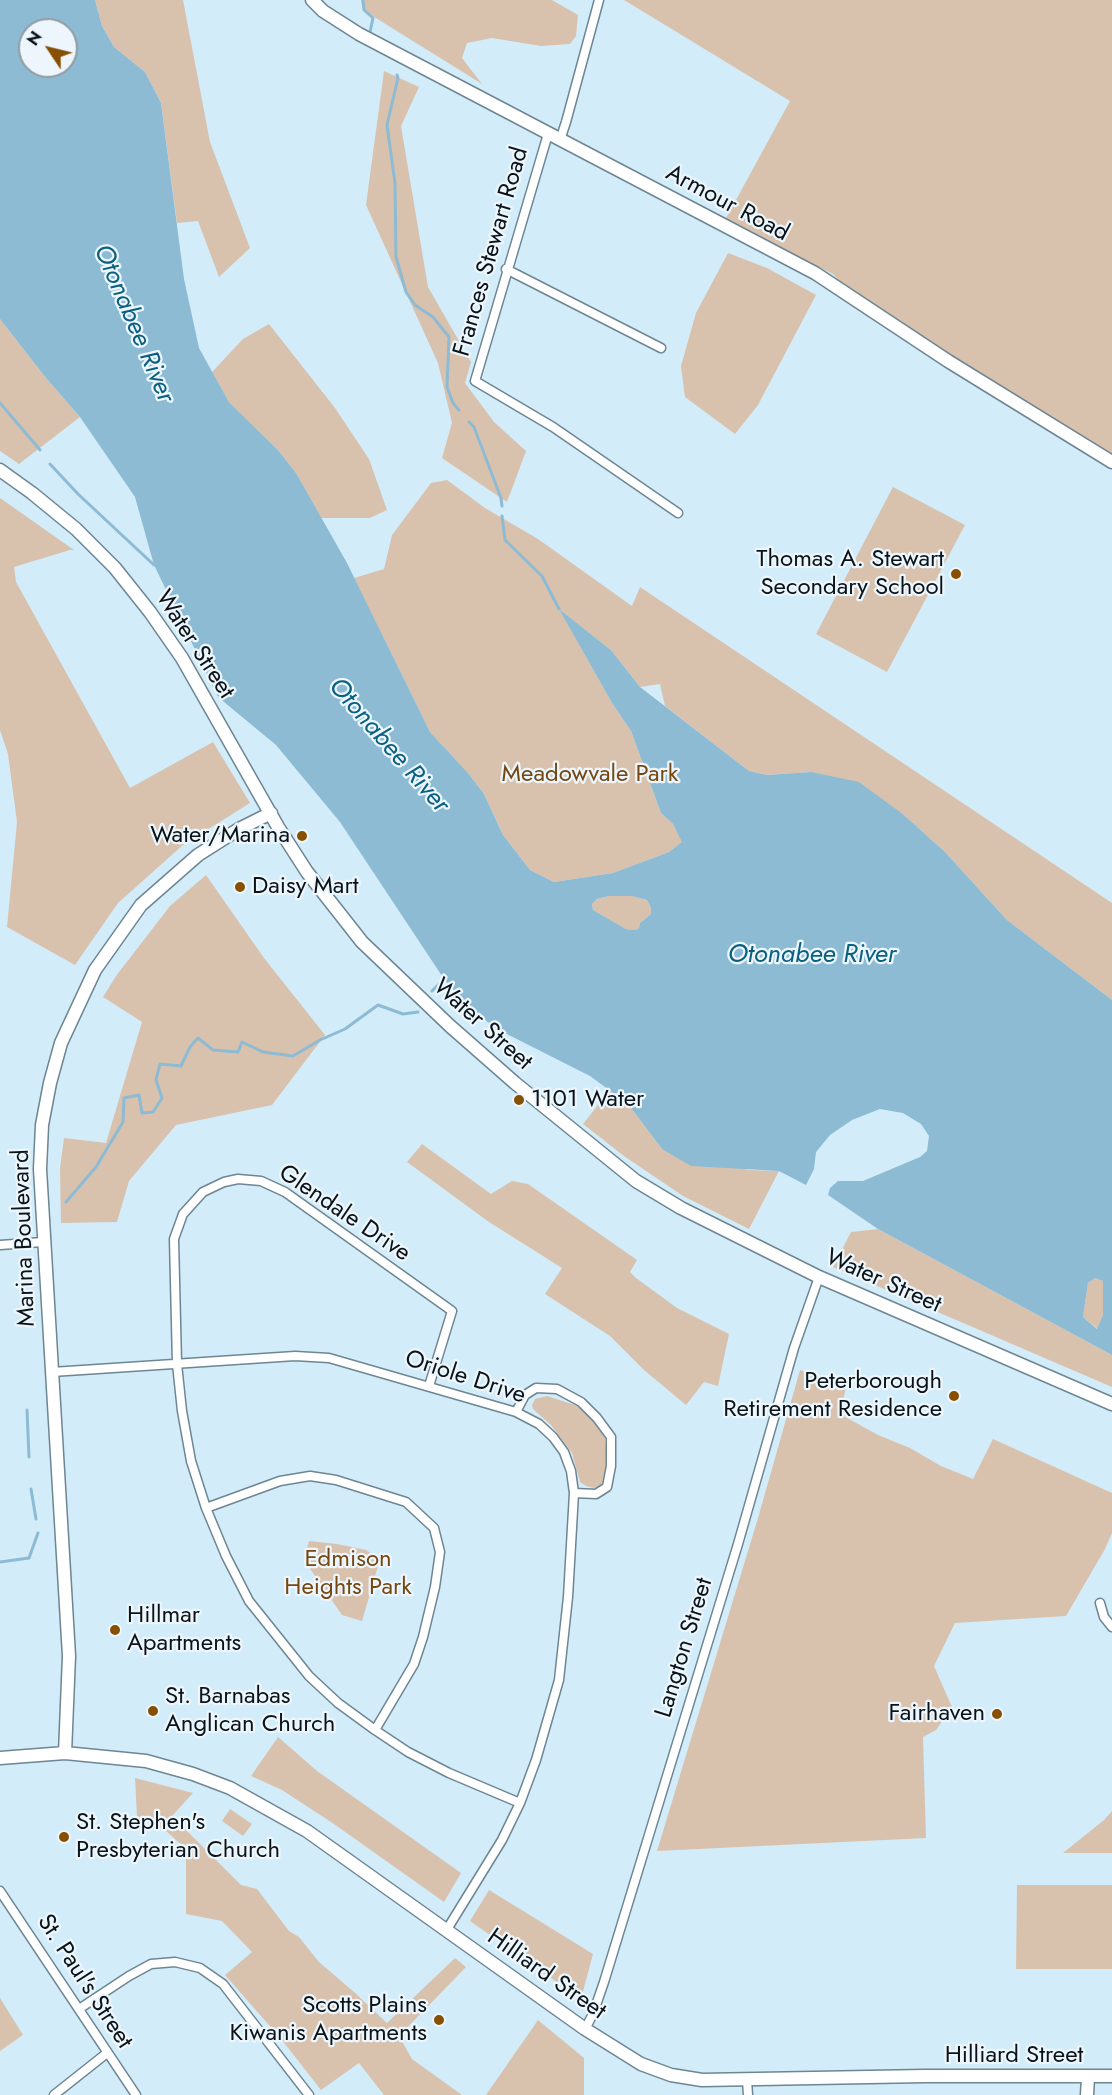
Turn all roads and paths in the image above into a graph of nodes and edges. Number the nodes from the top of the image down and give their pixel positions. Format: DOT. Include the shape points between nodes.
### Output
graph roads {
  1 [pos="312,0"];
  2 [pos="599,0"];
  3 [pos="548,134"];
  4 [pos="560,140"];
  5 [pos="506,269"];
  6 [pos="661,348"];
  7 [pos="1112,462"];
  8 [pos="0,470"];
  9 [pos="678,513"];
  10 [pos="271,813"];
  11 [pos="43,1242"];
  12 [pos="0,1245"];
  13 [pos="819,1277"];
  14 [pos="177,1364"];
  15 [pos="52,1372"];
  16 [pos="429,1386"];
  17 [pos="1112,1404"];
  18 [pos="516,1412"];
  19 [pos="574,1493"];
  20 [pos="206,1508"];
  21 [pos="1100,1604"];
  22 [pos="1112,1627"];
  23 [pos="375,1730"];
  24 [pos="65,1753"];
  25 [pos="0,1758"];
  26 [pos="520,1803"];
  27 [pos="0,1891"];
  28 [pos="446,1931"];
  29 [pos="80,2008"];
  30 [pos="585,2029"];
  31 [pos="107,2053"];
  32 [pos="1112,2076"];
  33 [pos="1088,2077"];
  34 [pos="747,2080"];
  35 [pos="54,2095"];
  36 [pos="136,2095"];
  37 [pos="309,2095"];
  38 [pos="748,2095"];
  39 [pos="1087,2095"];
  1 -- 3 [label="main road, Armour Road" via="358,34"];
  2 -- 4 [label="street, Frances Stewart Road"];
  3 -- 4 [label="main road, Armour Road"];
  3 -- 5 [label="street, Frances Stewart Road"];
  4 -- 7 [label="main road, Armour Road" via="814,273"];
  5 -- 6 [label="street"];
  5 -- 9 [label="street, Frances Stewart Road" via="475,381 553,427"];
  8 -- 10 [label="main road, Water Street" via="76,529 115,568 150,612 182,658"];
  10 -- 11 [label="main road, Marina Boulevard" via="198,855 141,905 95,970 61,1043 50,1083 42,1125 40,1169"];
  10 -- 13 [label="main road, Water Street" via="307,872 362,942 515,1083 636,1181 681,1208"];
  11 -- 12 [label="street"];
  11 -- 15 [label="main road, Marina Boulevard"];
  13 -- 17 [label="main road, Water Street"];
  13 -- 30 [label="street, Langton Street" via="794,1348 603,1982"];
  14 -- 15 [label="street, Oriole Drive"];
  14 -- 16 [label="street, Oriole Drive" via="295,1356 330,1358"];
  14 -- 16 [label="street, Glendale Drive" via="174,1239 183,1214 203,1192 238,1179 261,1181 285,1192 452,1311"];
  14 -- 20 [label="street" via="191,1461"];
  15 -- 24 [label="main road, Marina Boulevard" via="69,1656"];
  16 -- 18 [label="street, Oriole Drive"];
  18 -- 19 [label="street, Oriole Drive" via="539,1424 564,1452"];
  18 -- 19 [label="street" via="525,1395 536,1388 557,1389 581,1402 611,1437 608,1487 596,1494"];
  19 -- 26 [label="street, Oriole Drive" via="559,1680"];
  20 -- 23 [label="street" via="225,1556 257,1612 309,1676"];
  20 -- 23 [label="street" via="280,1481 310,1476 406,1502 434,1528 440,1552 423,1637 414,1664"];
  21 -- 22 [label="street"];
  23 -- 26 [label="street" via="449,1773"];
  24 -- 25 [label="main road, Hilliard Street"];
  24 -- 28 [label="main road, Hilliard Street" via="146,1761 230,1788 291,1821"];
  26 -- 28 [label="street, Oriole Drive"];
  27 -- 29 [label="street, St. Paul's Street"];
  28 -- 30 [label="main road, Hilliard Street"];
  29 -- 31 [label="street, St. Paul's Street"];
  29 -- 37 [label="street" via="151,1965 175,1962 200,1968 223,1984"];
  30 -- 34 [label="main road, Hilliard Street" via="641,2064 671,2075"];
  31 -- 35 [label="street"];
  31 -- 36 [label="street, St. Paul's Street"];
  32 -- 33 [label="main road, Hilliard Street"];
  33 -- 34 [label="main road, Hilliard Street"];
  33 -- 39 [label="main road"];
  34 -- 38 [label="street"];
}
